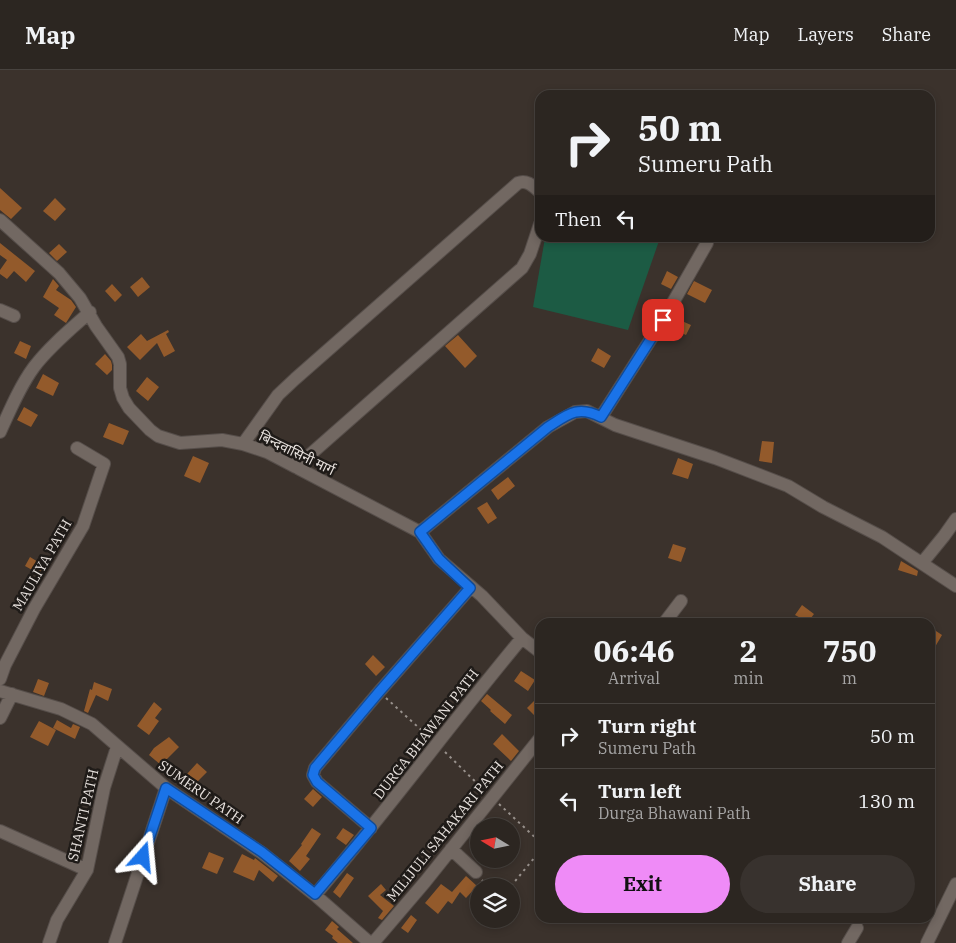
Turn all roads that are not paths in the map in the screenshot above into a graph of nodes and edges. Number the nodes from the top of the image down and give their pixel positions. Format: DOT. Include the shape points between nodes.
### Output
graph roads {
  1 [pos="535,188"];
  2 [pos="0,220"];
  3 [pos="535,239"];
  4 [pos="707,243"];
  5 [pos="0,310"];
  6 [pos="90,312"];
  7 [pos="14,316"];
  8 [pos="601,417"];
  9 [pos="0,432"];
  10 [pos="243,444"];
  11 [pos="77,448"];
  12 [pos="296,467"];
  13 [pos="956,519"];
  14 [pos="420,532"];
  15 [pos="922,563"];
  16 [pos="956,586"];
  17 [pos="470,588"];
  18 [pos="681,602"];
  19 [pos="668,618"];
  20 [pos="522,638"];
  21 [pos="535,648"];
  22 [pos="0,679"];
  23 [pos="6,693"];
  24 [pos="0,718"];
  25 [pos="535,744"];
  26 [pos="117,747"];
  27 [pos="166,788"];
  28 [pos="371,828"];
  29 [pos="0,831"];
  30 [pos="451,849"];
  31 [pos="87,870"];
  32 [pos="476,872"];
  33 [pos="956,884"];
  34 [pos="315,894"];
  35 [pos="935,910"];
  36 [pos="932,923"];
  37 [pos="857,928"];
  38 [pos="49,943"];
  39 [pos="115,943"];
  40 [pos="371,943"];
  41 [pos="848,943"];
  42 [pos="927,943"];
  1 -- 10 [label="street" via="528,182 518,183 278,395"];
  2 -- 6 [label="street, बिन्दवासिनी मार्ग" via="59,272"];
  3 -- 12 [label="street" via="522,268"];
  4 -- 8 [label="street"];
  5 -- 7 [label="street"];
  6 -- 9 [label="street" via="34,367"];
  6 -- 10 [label="street, बिन्दवासिनी मार्ग" via="118,357 122,398 158,436 180,443 222,440"];
  8 -- 14 [label="street" via="581,411 555,422"];
  8 -- 15 [label="street" via="615,425 788,486 882,537"];
  10 -- 12 [label="street, बिन्दवासिनी मार्ग"];
  11 -- 22 [label="street, MAULIYA PATH" via="104,464 83,526 34,609"];
  12 -- 14 [label="street, बिन्दवासिनी मार्ग"];
  13 -- 15 [label="street"];
  14 -- 17 [label="street" via="439,559"];
  15 -- 16 [label="street"];
  17 -- 20 [label="street" via="493,606"];
  17 -- 28 [label="street" via="315,768 313,775 317,782"];
  18 -- 19 [label="street"];
  20 -- 21 [label="street"];
  20 -- 28 [label="street, DURGA BHAWANI PATH"];
  23 -- 24 [label="street"];
  23 -- 26 [label="street, SUMERU PATH" via="61,709 85,720"];
  25 -- 30 [label="street, MILIJULI SAHAKARI PATH"];
  26 -- 27 [label="street, SUMERU PATH"];
  26 -- 31 [label="street, SHANTI PATH" via="104,788"];
  27 -- 34 [label="street, SUMERU PATH" via="262,852"];
  27 -- 39 [label="street"];
  28 -- 34 [label="street, DURGA BHAWANI PATH"];
  29 -- 31 [label="street"];
  30 -- 32 [label="street"];
  30 -- 40 [label="street, MILIJULI SAHAKARI PATH"];
  31 -- 38 [label="street, SHANTI PATH" via="58,920"];
  33 -- 35 [label="street"];
  34 -- 40 [label="street, SUMERU PATH"];
  36 -- 42 [label="street"];
  37 -- 41 [label="street"];
}
